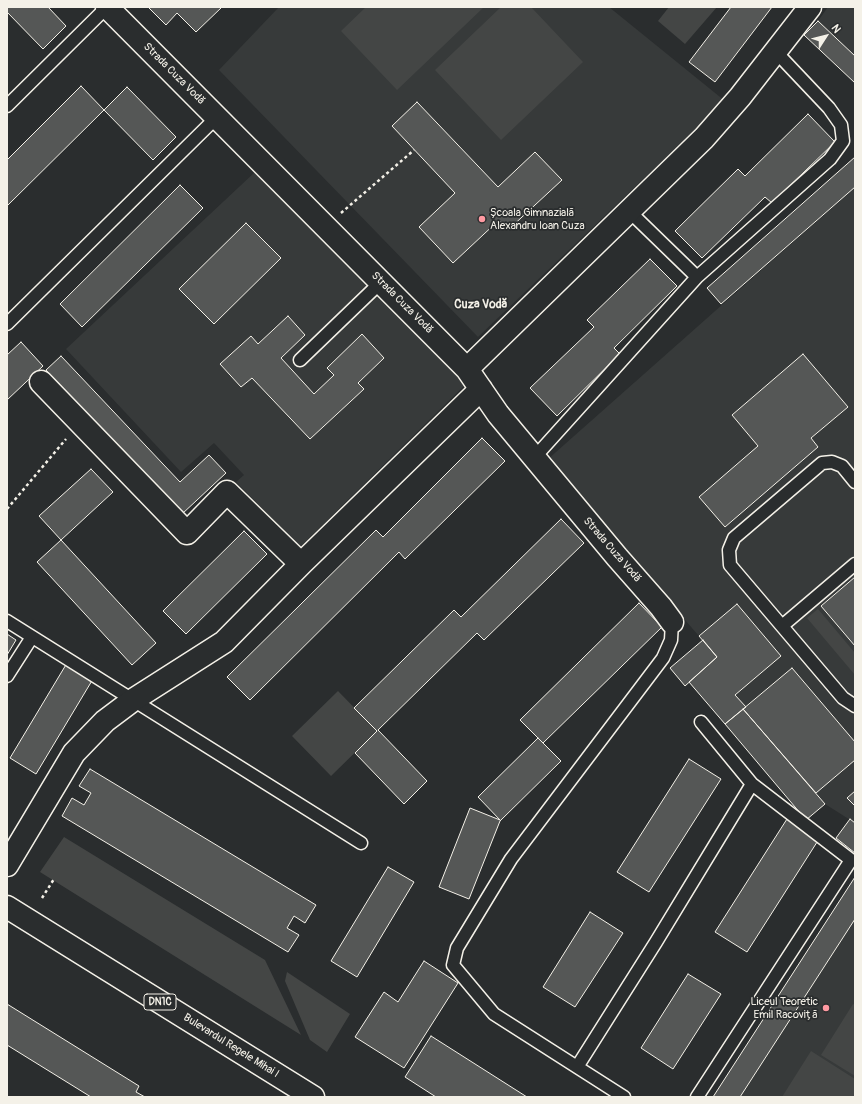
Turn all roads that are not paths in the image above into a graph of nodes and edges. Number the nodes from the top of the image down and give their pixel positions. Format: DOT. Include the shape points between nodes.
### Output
graph roads {
  1 [pos="107,7"];
  2 [pos="810,7"];
  3 [pos="776,52"];
  4 [pos="7,106"];
  5 [pos="217,117"];
  6 [pos="629,212"];
  7 [pos="697,277"];
  8 [pos="381,282"];
  9 [pos="7,324"];
  10 [pos="300,360"];
  11 [pos="467,369"];
  12 [pos="41,382"];
  13 [pos="481,389"];
  14 [pos="534,458"];
  15 [pos="855,482"];
  16 [pos="301,564"];
  17 [pos="855,564"];
  18 [pos="7,621"];
  19 [pos="672,622"];
  20 [pos="782,626"];
  21 [pos="32,637"];
  22 [pos="7,676"];
  23 [pos="133,700"];
  24 [pos="855,706"];
  25 [pos="701,722"];
  26 [pos="752,784"];
  27 [pos="361,843"];
  28 [pos="7,865"];
  29 [pos="7,907"];
  30 [pos="577,1067"];
  31 [pos="313,1097"];
  32 [pos="624,1097"];
  33 [pos="697,1097"];
  1 -- 4 [label="lane"];
  1 -- 5 [label="street, Strada Cuza Vodă"];
  2 -- 3 [label="street"];
  3 -- 6 [label="street" via="704,138"];
  3 -- 7 [label="lane" via="829,108 841,125 843,141 830,159"];
  5 -- 8 [label="street, Strada Cuza Vodă"];
  5 -- 9 [label="lane"];
  6 -- 7 [label="lane"];
  6 -- 11 [label="street"];
  7 -- 14 [label="lane"];
  8 -- 10 [label="lane"];
  8 -- 11 [label="street, Strada Cuza Vodă"];
  11 -- 13 [label="street, Strada Cuza Vodă"];
  12 -- 16 [label="street" via="187,533 227,492"];
  13 -- 14 [label="street, Strada Cuza Vodă"];
  13 -- 16 [label="street"];
  14 -- 19 [label="street, Strada Cuza Vodă"];
  15 -- 20 [label="lane" via="842,466 832,462 822,463 734,538 729,550 730,565"];
  16 -- 23 [label="street" via="224,642"];
  17 -- 20 [label="lane"];
  18 -- 21 [label="lane"];
  19 -- 30 [label="lane" via="671,640 663,658 511,859 458,948 453,965 494,1014"];
  20 -- 24 [label="lane" via="844,698"];
  21 -- 22 [label="lane"];
  21 -- 23 [label="lane"];
  23 -- 27 [label="lane"];
  23 -- 28 [label="street" via="105,721 74,753"];
  25 -- 26 [label="lane"];
  26 -- 30 [label="lane"];
  26 -- 33 [label="lane" via="851,860"];
  29 -- 31 [label="street, Bulevardul Regele Mihai I / DN1C"];
  30 -- 32 [label="lane"];
}
